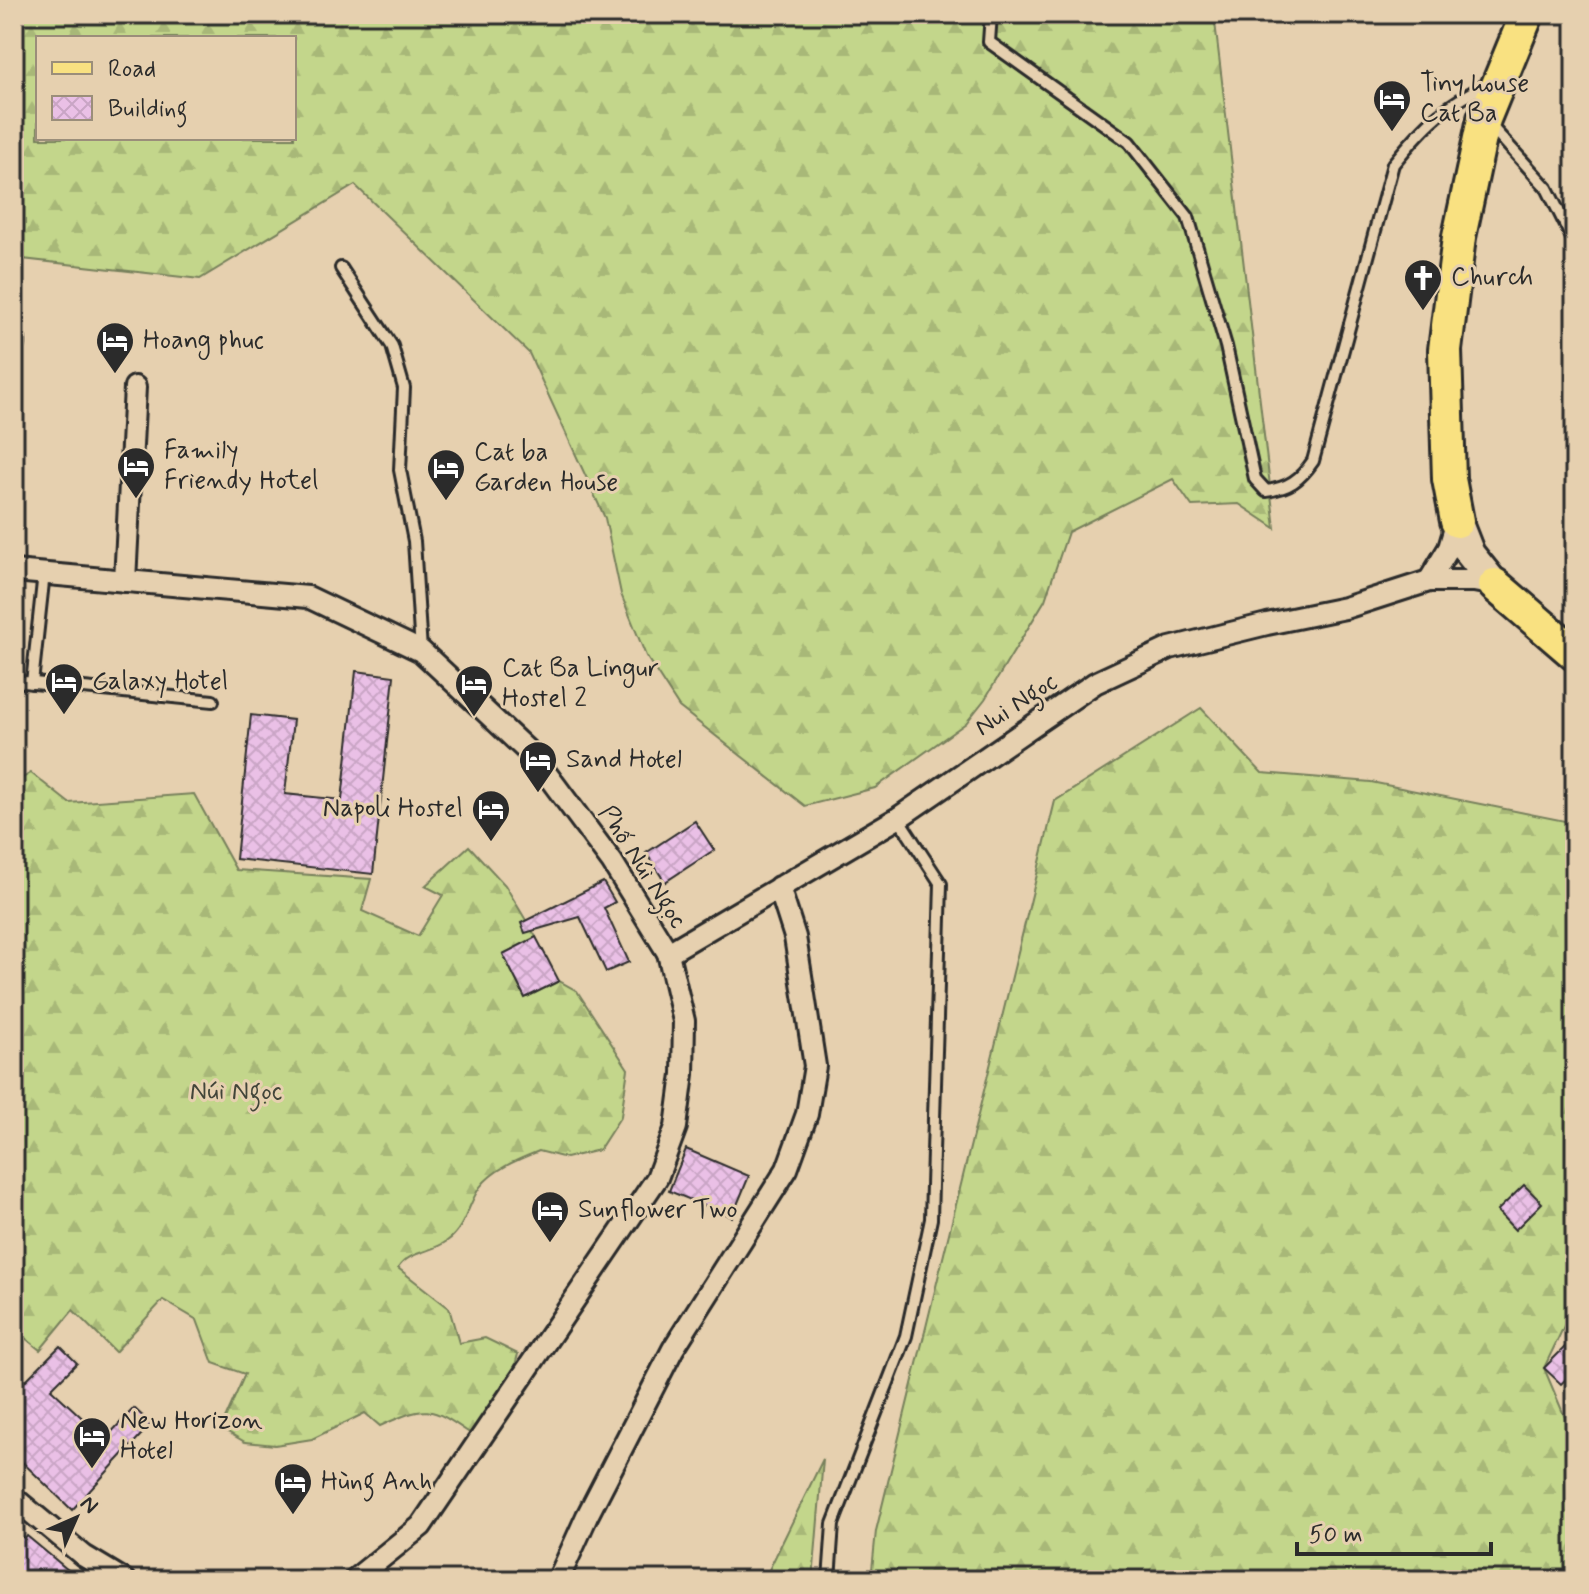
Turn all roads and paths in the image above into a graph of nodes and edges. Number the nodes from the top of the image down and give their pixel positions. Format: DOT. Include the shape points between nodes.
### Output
graph roads {
  1 [pos="991,14"];
  2 [pos="1527,14"];
  3 [pos="1500,78"];
  4 [pos="1484,119"];
  5 [pos="1575,244"];
  6 [pos="341,268"];
  7 [pos="19,339"];
  8 [pos="14,364"];
  9 [pos="135,387"];
  10 [pos="1457,521"];
  11 [pos="14,571"];
  12 [pos="44,573"];
  13 [pos="125,581"];
  14 [pos="1429,581"];
  15 [pos="1495,585"];
  16 [pos="421,651"];
  17 [pos="1575,654"];
  18 [pos="14,681"];
  19 [pos="32,683"];
  20 [pos="213,701"];
  21 [pos="898,818"];
  22 [pos="779,887"];
  23 [pos="668,953"];
  24 [pos="14,1498"];
  25 [pos="124,1580"];
  26 [pos="354,1580"];
  27 [pos="558,1580"];
  28 [pos="829,1580"];
  1 -- 3 [label="lane" via="989,42 1129,142 1188,217 1226,346 1255,479 1266,491 1297,481 1313,461 1393,164 1425,125 1456,100"];
  2 -- 3 [label="main road"];
  3 -- 4 [label="main road"];
  4 -- 5 [label="lane" via="1547,188"];
  4 -- 10 [label="main road" via="1459,237 1445,350 1449,479"];
  6 -- 16 [label="lane" via="392,346 404,388 400,470 414,541"];
  7 -- 8 [label="lane"];
  9 -- 13 [label="street"];
  10 -- 14 [label="street" via="1449,548"];
  10 -- 15 [label="main road" via="1470,554"];
  11 -- 12 [label="street, Phố Núi Ngọc"];
  12 -- 13 [label="street, Phố Núi Ngọc"];
  12 -- 19 [label="lane"];
  13 -- 16 [label="street, Phố Núi Ngọc" via="308,597"];
  14 -- 15 [label="street, Nui Ngoc"];
  14 -- 21 [label="street, Nui Ngoc" via="1345,608 1170,648 1095,683"];
  15 -- 17 [label="main road"];
  16 -- 23 [label="street, Phố Núi Ngọc" via="534,757 612,862"];
  18 -- 19 [label="lane"];
  19 -- 20 [label="lane"];
  21 -- 22 [label="street, Nui Ngoc"];
  21 -- 28 [label="lane" via="941,884 931,1219 906,1336 833,1524"];
  22 -- 23 [label="street, Nui Ngoc"];
  22 -- 27 [label="street" via="795,937 815,1066 807,1114 787,1169 673,1349"];
  23 -- 26 [label="street, Phố Núi Ngọc" via="684,1021 683,1074 676,1127 657,1178 421,1526"];
  24 -- 25 [label="street" via="84,1556"];
}
